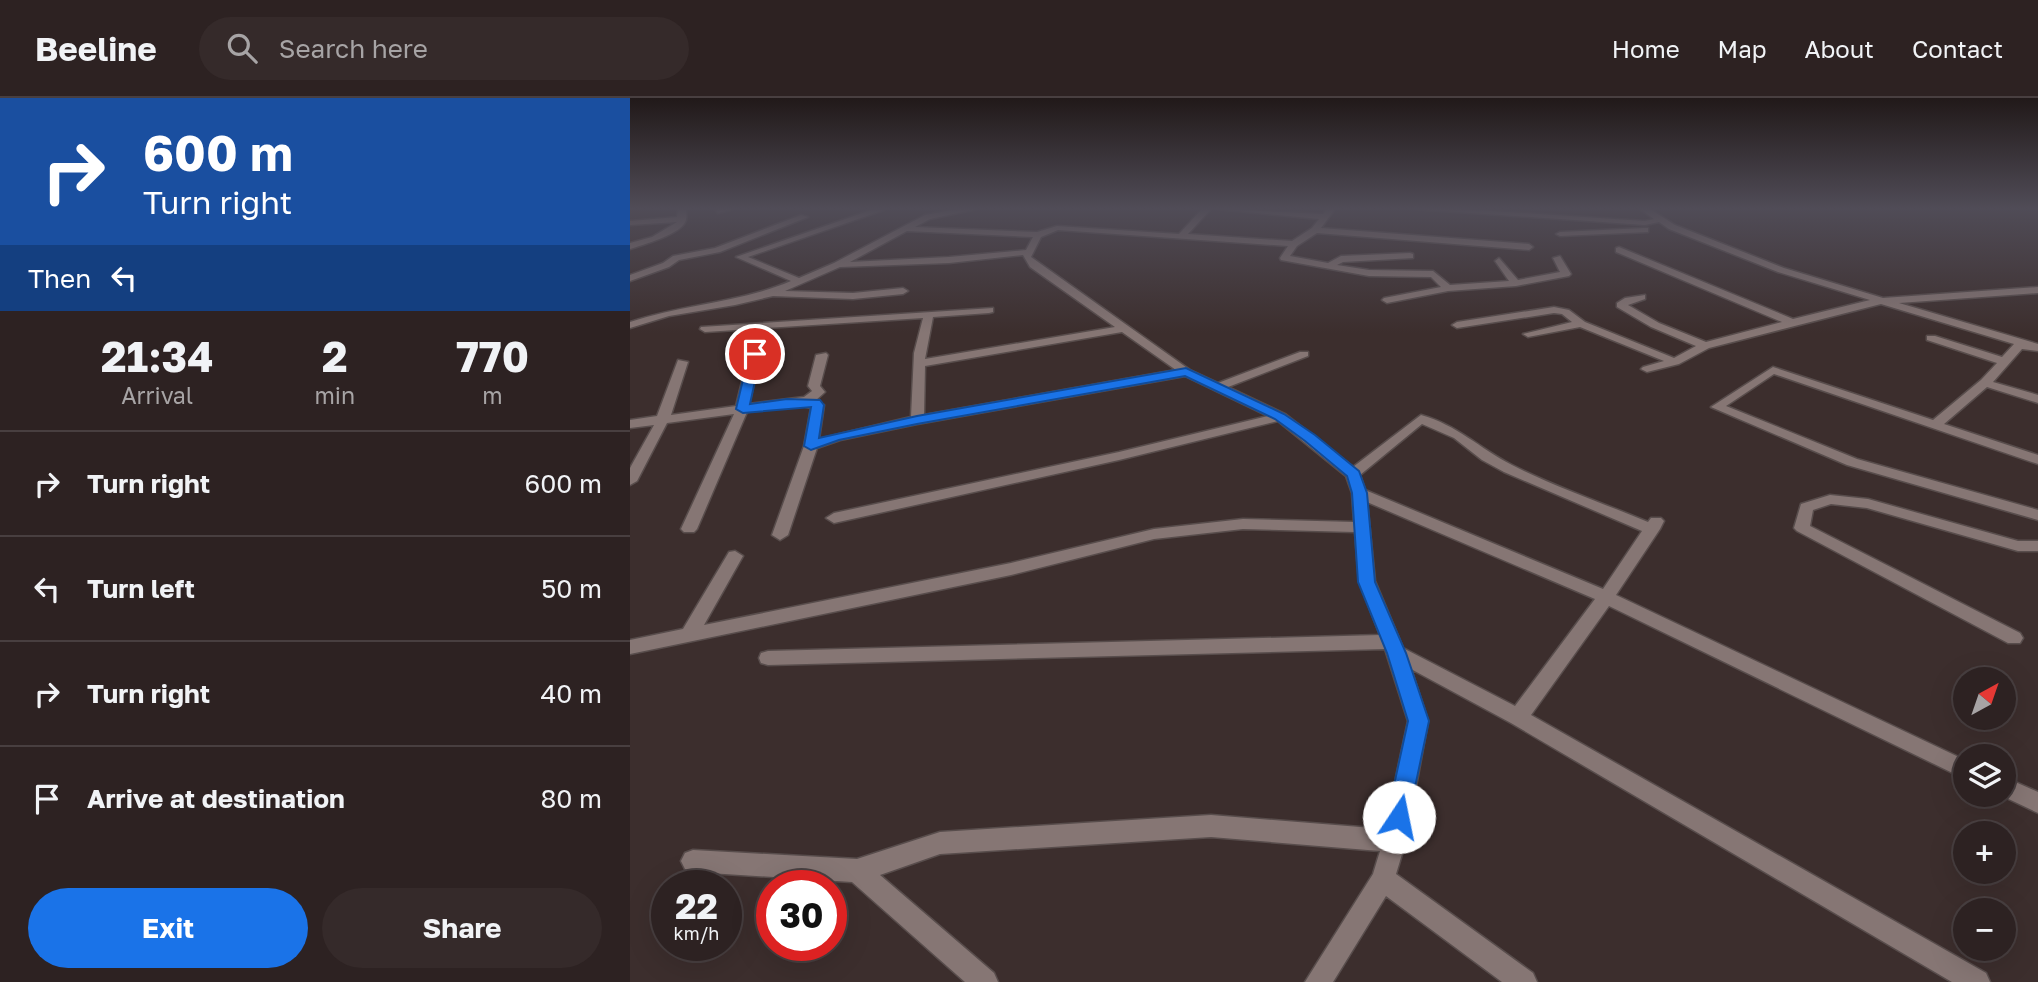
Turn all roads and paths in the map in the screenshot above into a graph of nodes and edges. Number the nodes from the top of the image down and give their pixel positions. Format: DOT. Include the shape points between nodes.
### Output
graph roads {
  1 [pos="716,250"];
  2 [pos="760,250"];
  3 [pos="864,250"];
  4 [pos="1288,250"];
  5 [pos="1619,250"];
  6 [pos="1731,250"];
  7 [pos="1028,252"];
  8 [pos="1410,256"];
  9 [pos="1557,258"];
  10 [pos="1499,261"];
  11 [pos="836,265"];
  12 [pos="1330,265"];
  13 [pos="630,278"];
  14 [pos="799,281"];
  15 [pos="1516,283"];
  16 [pos="1448,288"];
  17 [pos="2038,290"];
  18 [pos="903,291"];
  19 [pos="771,293"];
  20 [pos="1642,297"];
  21 [pos="1387,300"];
  22 [pos="1881,301"];
  23 [pos="989,310"];
  24 [pos="929,314"];
  25 [pos="630,324"];
  26 [pos="1581,324"];
  27 [pos="1793,324"];
  28 [pos="1457,325"];
  29 [pos="705,329"];
  30 [pos="1124,329"];
  31 [pos="1528,334"];
  32 [pos="1931,338"];
  33 [pos="2035,344"];
  34 [pos="1705,346"];
  35 [pos="755,354"];
  36 [pos="822,355"];
  37 [pos="1304,355"];
  38 [pos="2003,361"];
  39 [pos="682,362"];
  40 [pos="1675,362"];
  41 [pos="920,363"];
  42 [pos="1647,369"];
  43 [pos="1186,372"];
  44 [pos="1985,383"];
  45 [pos="1215,388"];
  46 [pos="2038,399"];
  47 [pos="787,403"];
  48 [pos="743,409"];
  49 [pos="1280,417"];
  50 [pos="663,419"];
  51 [pos="917,420"];
  52 [pos="630,424"];
  53 [pos="1936,424"];
  54 [pos="811,446"];
  55 [pos="2038,460"];
  56 [pos="1353,474"];
  57 [pos="630,481"];
  58 [pos="1359,493"];
  59 [pos="2038,516"];
  60 [pos="834,517"];
  61 [pos="1363,527"];
  62 [pos="689,529"];
  63 [pos="780,535"];
  64 [pos="2038,546"];
  65 [pos="735,556"];
  66 [pos="1606,597"];
  67 [pos="688,635"];
  68 [pos="2014,638"];
  69 [pos="630,647"];
  70 [pos="1393,648"];
  71 [pos="768,658"];
  72 [pos="1518,717"];
  73 [pos="1953,764"];
  74 [pos="2016,793"];
  75 [pos="2038,803"];
  76 [pos="1394,841"];
  77 [pos="693,861"];
  78 [pos="857,871"];
  79 [pos="1383,879"];
  80 [pos="985,982"];
  81 [pos="1318,982"];
  82 [pos="1524,982"];
  83 [pos="1977,982"];
  1 -- 13 [label="street" via="676,258"];
  2 -- 14 [label="street" via="740,257"];
  3 -- 11 [label="street"];
  4 -- 12 [label="street" via="1285,259"];
  5 -- 27 [label="street"];
  6 -- 22 [label="street"];
  7 -- 11 [label="street"];
  7 -- 30 [label="street" via="1026,257 1033,265"];
  8 -- 12 [label="street" via="1341,259"];
  9 -- 15 [label="street" via="1566,274"];
  10 -- 15 [label="street"];
  11 -- 14 [label="street"];
  12 -- 16 [label="street" via="1386,274 1433,274"];
  14 -- 19 [label="street"];
  15 -- 16 [label="street"];
  16 -- 21 [label="street"];
  17 -- 22 [label="street"];
  18 -- 19 [label="street" via="843,296"];
  19 -- 25 [label="street"];
  20 -- 34 [label="street" via="1621,305"];
  22 -- 27 [label="street"];
  22 -- 33 [label="street"];
  23 -- 24 [label="street"];
  24 -- 29 [label="street"];
  24 -- 41 [label="street" via="918,350"];
  26 -- 28 [label="street" via="1554,310"];
  26 -- 31 [label="street"];
  26 -- 40 [label="street"];
  27 -- 34 [label="street"];
  30 -- 41 [label="street"];
  30 -- 43 [label="street"];
  32 -- 38 [label="street"];
  33 -- 38 [label="street" via="2018,346"];
  34 -- 40 [label="street"];
  35 -- 48 [label="street"];
  36 -- 47 [label="street" via="814,386 819,392 808,400"];
  37 -- 45 [label="street"];
  38 -- 44 [label="street"];
  39 -- 50 [label="street"];
  40 -- 42 [label="street"];
  41 -- 51 [label="street"];
  43 -- 45 [label="street"];
  43 -- 51 [label="street"];
  44 -- 46 [label="street"];
  44 -- 53 [label="street"];
  45 -- 49 [label="street"];
  47 -- 48 [label="street"];
  47 -- 54 [label="street" via="818,405"];
  48 -- 50 [label="street"];
  48 -- 62 [label="street"];
  49 -- 56 [label="street"];
  49 -- 60 [label="street"];
  50 -- 52 [label="street"];
  50 -- 57 [label="street"];
  51 -- 54 [label="street"];
  53 -- 55 [label="street"];
  53 -- 59 [label="street" via="1773,370 1717,407 1852,462"];
  54 -- 63 [label="street"];
  56 -- 58 [label="street"];
  56 -- 66 [label="street" via="1421,419 1459,435 1510,469 1654,525"];
  58 -- 61 [label="street"];
  58 -- 66 [label="street"];
  61 -- 67 [label="street" via="1243,524 1154,534 1011,569"];
  61 -- 70 [label="street" via="1367,582"];
  64 -- 68 [label="street" via="2018,546 1868,504 1830,499 1806,508 1802,528"];
  65 -- 67 [label="street"];
  66 -- 72 [label="street"];
  66 -- 73 [label="street"];
  67 -- 69 [label="street"];
  70 -- 71 [label="street"];
  70 -- 72 [label="street"];
  70 -- 76 [label="street" via="1418,721"];
  72 -- 83 [label="street"];
  74 -- 75 [label="street"];
  76 -- 78 [label="street" via="1211,826 940,843"];
  76 -- 79 [label="street"];
  77 -- 78 [label="street"];
  78 -- 80 [label="street"];
  79 -- 81 [label="street"];
  79 -- 82 [label="street"];
}
